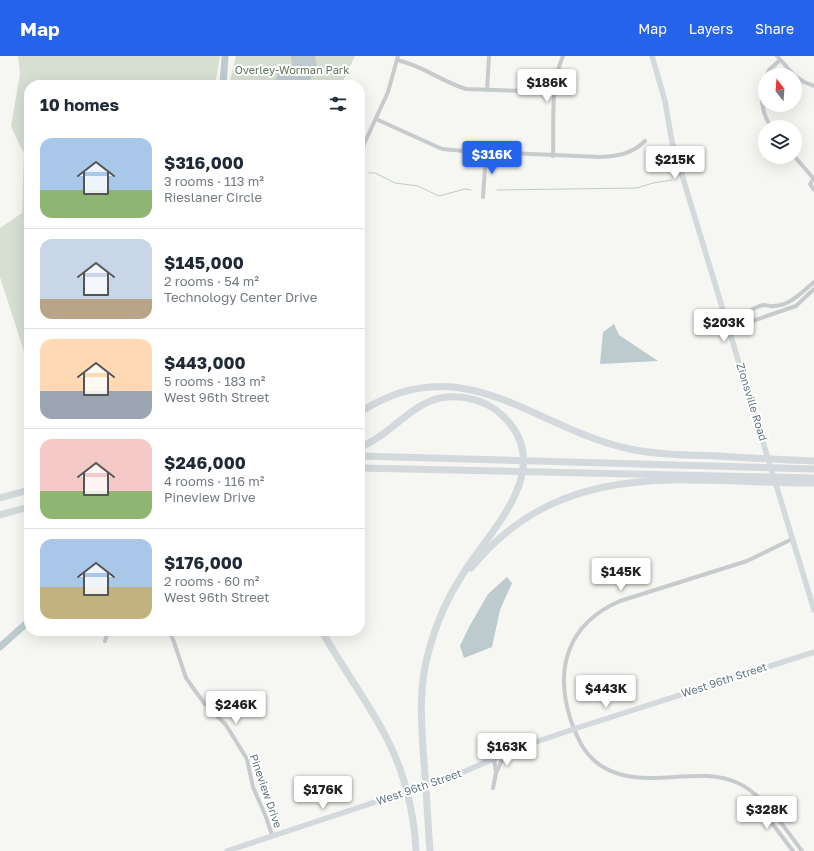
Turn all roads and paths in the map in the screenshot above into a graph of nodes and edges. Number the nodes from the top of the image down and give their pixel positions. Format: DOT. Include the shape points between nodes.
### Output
graph roads {
  1 [pos="489,56"];
  2 [pos="563,56"];
  3 [pos="652,56"];
  4 [pos="398,58"];
  5 [pos="778,58"];
  6 [pos="770,68"];
  7 [pos="787,68"];
  8 [pos="802,81"];
  9 [pos="814,86"];
  10 [pos="487,90"];
  11 [pos="555,92"];
  12 [pos="376,119"];
  13 [pos="646,141"];
  14 [pos="365,142"];
  15 [pos="486,152"];
  16 [pos="553,156"];
  17 [pos="801,164"];
  18 [pos="813,178"];
  19 [pos="814,190"];
  20 [pos="483,197"];
  21 [pos="814,282"];
  22 [pos="814,289"];
  23 [pos="730,324"];
  24 [pos="365,409"];
  25 [pos="365,445"];
  26 [pos="365,456"];
  27 [pos="814,461"];
  28 [pos="365,468"];
  29 [pos="814,469"];
  30 [pos="814,478"];
  31 [pos="761,479"];
  32 [pos="789,480"];
  33 [pos="814,483"];
  34 [pos="24,491"];
  35 [pos="0,498"];
  36 [pos="24,508"];
  37 [pos="0,515"];
  38 [pos="792,539"];
  39 [pos="450,598"];
  40 [pos="814,610"];
  41 [pos="107,636"];
  42 [pos="171,636"];
  43 [pos="325,636"];
  44 [pos="106,641"];
  45 [pos="814,652"];
  46 [pos="574,729"];
  47 [pos="505,754"];
  48 [pos="494,759"];
  49 [pos="496,773"];
  50 [pos="493,788"];
  51 [pos="758,798"];
  52 [pos="272,835"];
  53 [pos="227,851"];
  54 [pos="416,851"];
  55 [pos="430,851"];
  56 [pos="793,851"];
  57 [pos="802,851"];
  1 -- 10 [label="street"];
  2 -- 11 [label="street"];
  3 -- 23 [label="main road, Zionsville Road" via="665,101 672,142"];
  4 -- 10 [label="street" via="466,89"];
  4 -- 12 [label="street" via="388,92"];
  5 -- 6 [label="street"];
  5 -- 7 [label="street"];
  8 -- 9 [label="street"];
  10 -- 11 [label="street"];
  11 -- 16 [label="street"];
  12 -- 14 [label="street"];
  12 -- 15 [label="street" via="442,149"];
  13 -- 16 [label="street" via="636,150 613,156"];
  15 -- 16 [label="street"];
  15 -- 20 [label="street"];
  17 -- 18 [label="street"];
  18 -- 19 [label="street" via="810,184"];
  21 -- 23 [label="street" via="793,301 751,309"];
  22 -- 23 [label="street" via="787,311 738,326"];
  23 -- 38 [label="main road, Zionsville Road"];
  24 -- 27 [label="highway" via="405,392 436,387 465,388 502,398 609,444 662,453"];
  25 -- 39 [label="highway" via="423,404 441,398 474,399 494,409 511,426 522,450 524,468 521,483 516,496 463,573"];
  26 -- 29 [label="highway"];
  28 -- 31 [label="highway"];
  30 -- 32 [label="highway"];
  31 -- 32 [label="highway"];
  31 -- 39 [label="highway" via="630,482 603,486 570,496 542,508 504,534 472,567"];
  32 -- 33 [label="highway"];
  34 -- 35 [label="highway"];
  36 -- 37 [label="highway"];
  38 -- 40 [label="main road, Zionsville Road"];
  38 -- 46 [label="street" via="748,561 620,601 595,616 575,638 564,669 565,700"];
  39 -- 55 [label="highway" via="433,637 422,682 421,716"];
  41 -- 44 [label="street"];
  42 -- 52 [label="street, Pineview Drive" via="186,678 204,703 226,725 247,759 252,787"];
  43 -- 54 [label="highway" via="381,726 394,753 410,802"];
  45 -- 46 [label="main road, West 96th Street"];
  46 -- 47 [label="main road, West 96th Street" via="521,746"];
  46 -- 51 [label="street" via="586,754 602,767 622,775 647,778 721,776 740,784"];
  47 -- 48 [label="main road, West 96th Street"];
  47 -- 49 [label="street"];
  48 -- 49 [label="street"];
  48 -- 52 [label="main road, West 96th Street" via="454,776"];
  49 -- 50 [label="street"];
  51 -- 56 [label="street" via="771,822"];
  51 -- 57 [label="street" via="771,810"];
  52 -- 53 [label="main road, West 96th Street"];
}
